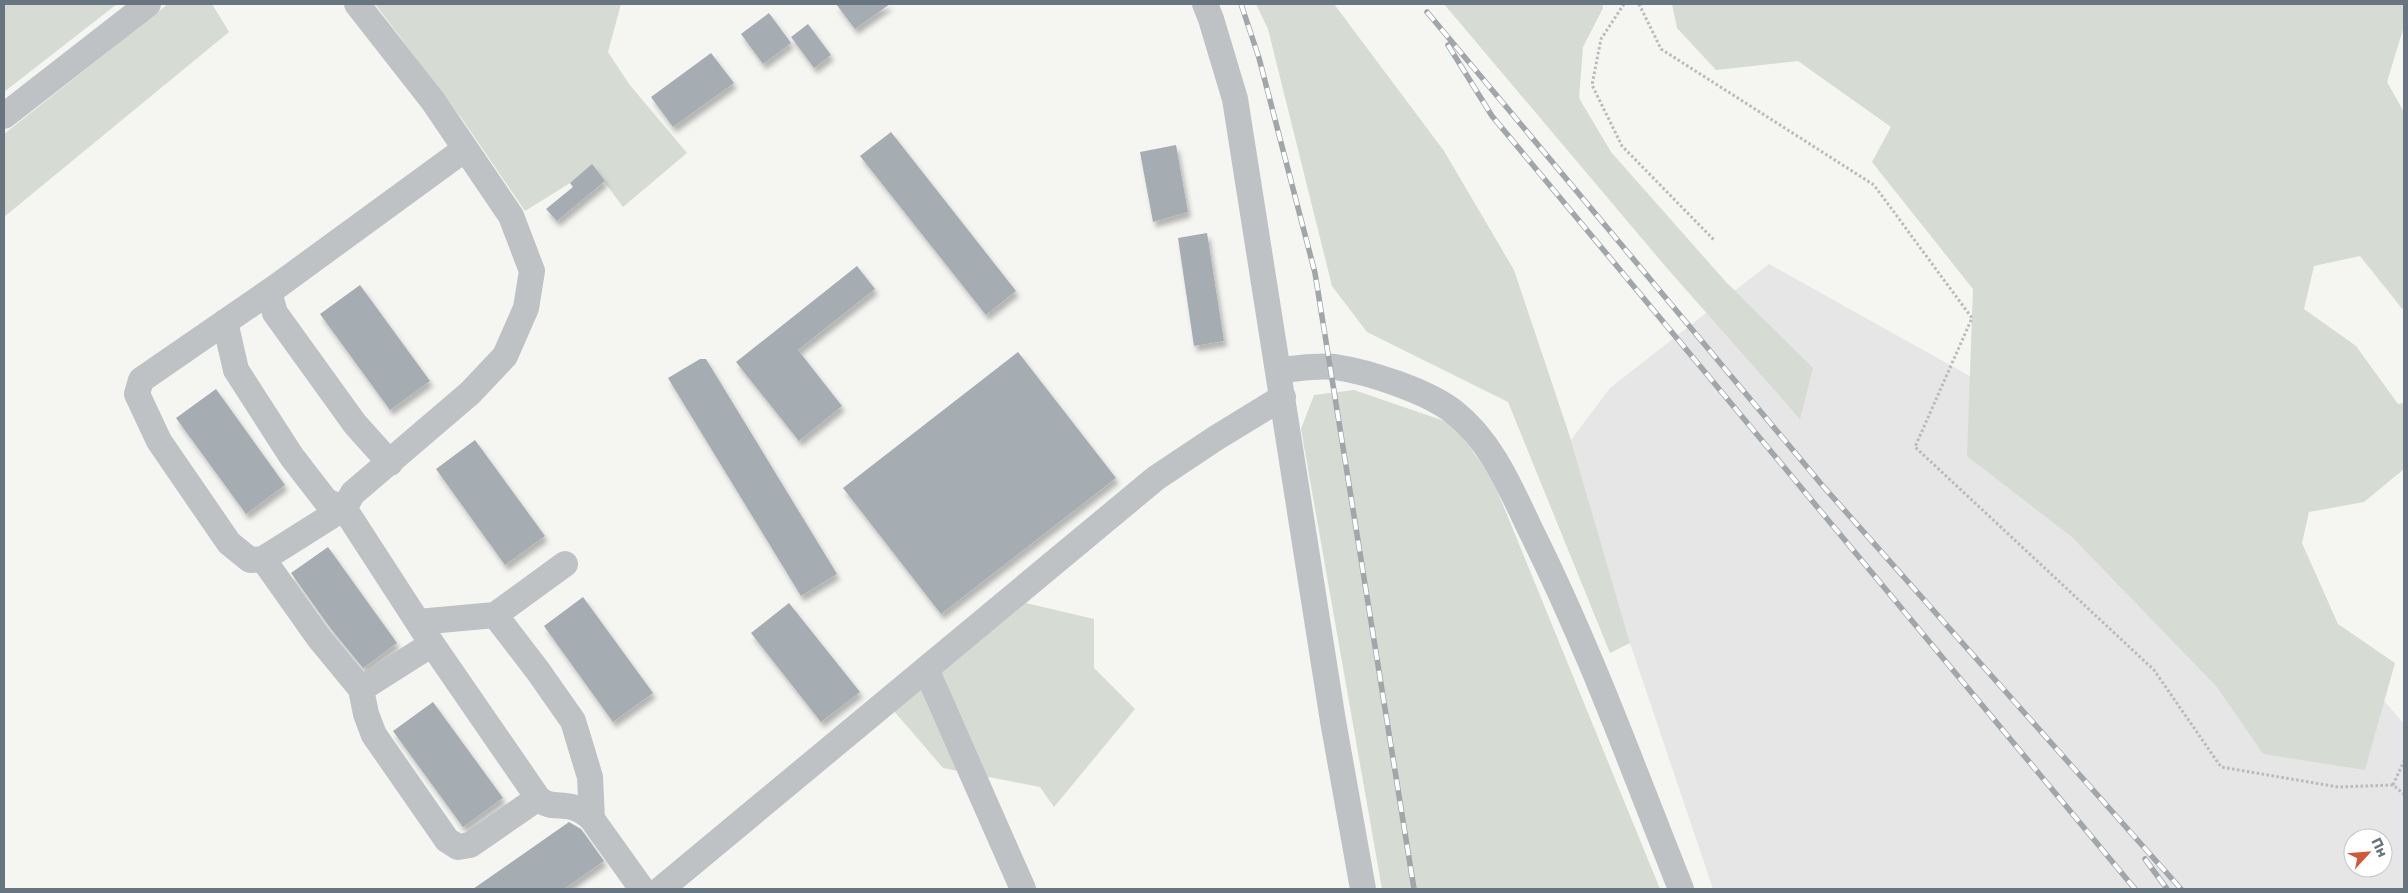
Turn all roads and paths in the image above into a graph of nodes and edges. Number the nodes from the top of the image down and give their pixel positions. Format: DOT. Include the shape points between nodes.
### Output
graph roads {
  1 [pos="148,4"];
  2 [pos="357,4"];
  3 [pos="1205,4"];
  4 [pos="1624,4"];
  5 [pos="1639,4"];
  6 [pos="4,116"];
  7 [pos="465,149"];
  8 [pos="1714,240"];
  9 [pos="269,292"];
  10 [pos="225,322"];
  11 [pos="1278,370"];
  12 [pos="1283,397"];
  13 [pos="390,463"];
  14 [pos="344,508"];
  15 [pos="263,559"];
  16 [pos="565,564"];
  17 [pos="495,615"];
  18 [pos="425,633"];
  19 [pos="926,669"];
  20 [pos="361,689"];
  21 [pos="2404,761"];
  22 [pos="2393,785"];
  23 [pos="2404,794"];
  24 [pos="538,798"];
  25 [pos="592,819"];
  26 [pos="642,889"];
  27 [pos="661,889"];
  28 [pos="1024,889"];
  29 [pos="1363,889"];
  30 [pos="1681,889"];
  1 -- 6 [label="street"];
  2 -- 7 [label="street"];
  3 -- 11 [label="street" via="1235,99"];
  4 -- 8 [label="path" via="1601,39 1592,85 1622,146"];
  5 -- 22 [label="path" via="1661,49 1874,185 1972,318 1915,447 2154,670 2221,767 2338,787"];
  7 -- 9 [label="street"];
  7 -- 13 [label="street" via="511,216 532,271 526,308 505,356 470,393"];
  9 -- 10 [label="street"];
  9 -- 13 [label="street" via="275,313 355,424"];
  10 -- 14 [label="street" via="236,370 292,457 326,500"];
  10 -- 15 [label="street" via="141,380 137,394 160,441 229,543 250,560"];
  11 -- 12 [label="street"];
  11 -- 30 [label="street" via="1334,367 1376,376 1453,411 1482,439 1560,588"];
  12 -- 19 [label="street" via="1156,478"];
  12 -- 29 [label="street" via="1333,721"];
  13 -- 14 [label="street" via="353,493"];
  14 -- 15 [label="street"];
  14 -- 18 [label="street"];
  15 -- 20 [label="street" via="319,638"];
  16 -- 17 [label="street"];
  17 -- 18 [label="street"];
  17 -- 25 [label="street" via="573,720 590,777"];
  18 -- 20 [label="street"];
  18 -- 24 [label="street"];
  19 -- 27 [label="street"];
  19 -- 28 [label="street"];
  20 -- 24 [label="street" via="374,735 447,840 458,846 470,845"];
  21 -- 22 [label="path"];
  22 -- 23 [label="path"];
  24 -- 25 [label="street" via="545,805 583,811"];
  25 -- 26 [label="street"];
}
